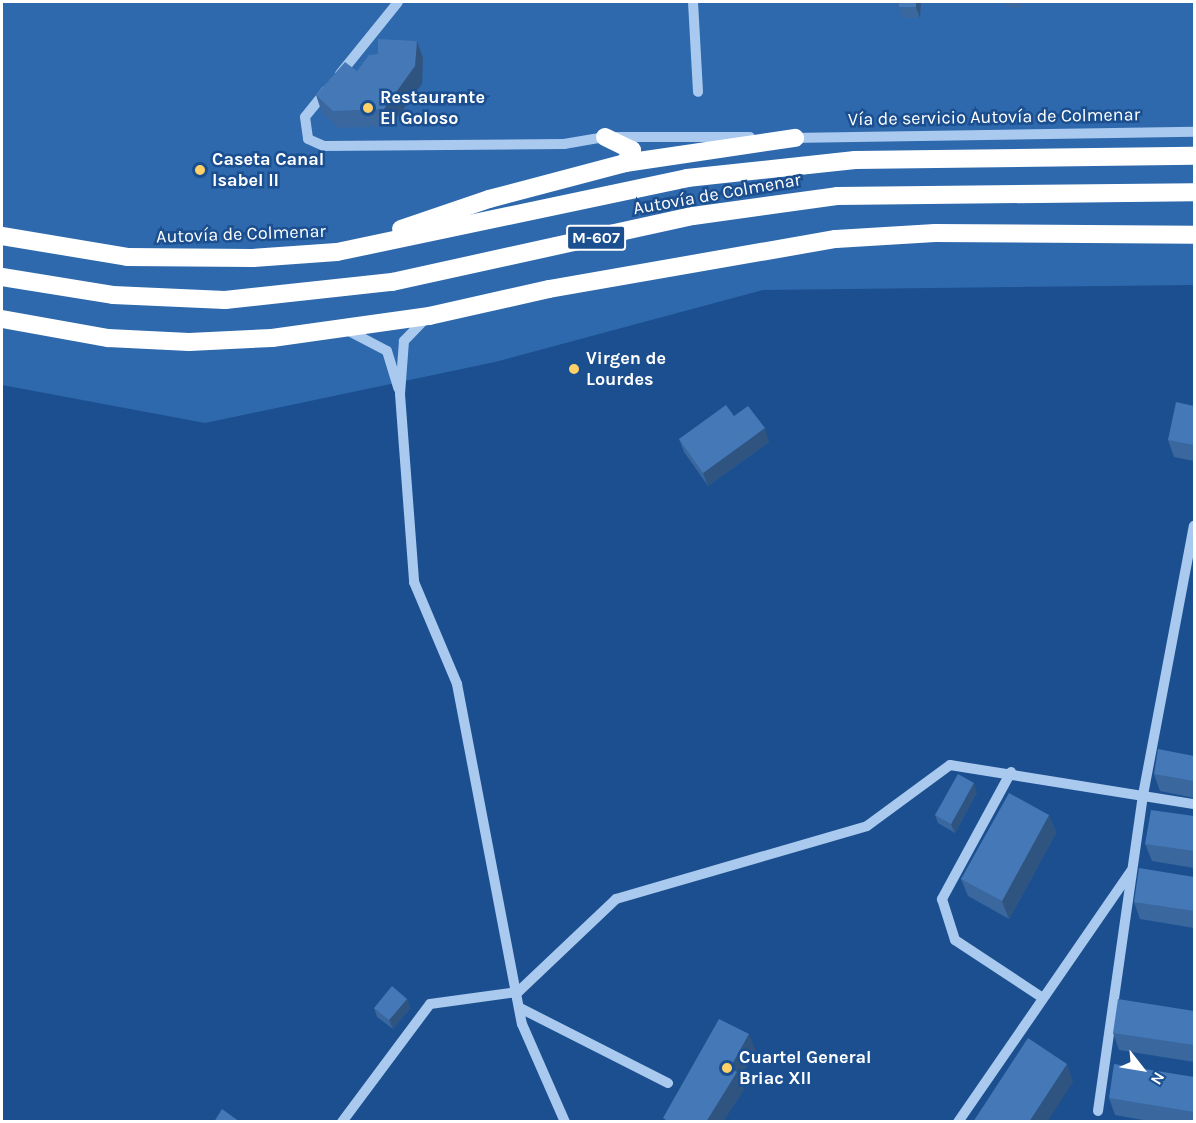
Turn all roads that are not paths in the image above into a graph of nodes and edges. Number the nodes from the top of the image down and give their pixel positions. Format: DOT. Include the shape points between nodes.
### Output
graph roads {
  1 [pos="398,2"];
  2 [pos="693,2"];
  3 [pos="698,92"];
  4 [pos="1194,132"];
  5 [pos="605,137"];
  6 [pos="795,138"];
  7 [pos="1194,156"];
  8 [pos="625,163"];
  9 [pos="1194,192"];
  10 [pos="1194,235"];
  11 [pos="2,236"];
  12 [pos="338,252"];
  13 [pos="2,277"];
  14 [pos="429,316"];
  15 [pos="2,319"];
  16 [pos="347,330"];
  17 [pos="400,394"];
  18 [pos="1194,526"];
  19 [pos="1011,772"];
  20 [pos="1143,795"];
  21 [pos="1194,804"];
  22 [pos="1133,868"];
  23 [pos="518,992"];
  24 [pos="1043,998"];
  25 [pos="520,1008"];
  26 [pos="668,1083"];
  27 [pos="1098,1111"];
  28 [pos="342,1122"];
  29 [pos="564,1122"];
  30 [pos="958,1122"];
  1 -- 5 [label="street, Vía de servicio Autovía de Colmenar" via="305,117 308,139 324,146 564,144"];
  2 -- 3 [label="street"];
  4 -- 6 [label="street, Vía de servicio Autovía de Colmenar"];
  5 -- 6 [label="street, Vía de servicio Autovía de Colmenar"];
  5 -- 8 [label="highway" via="632,150"];
  6 -- 8 [label="highway"];
  7 -- 12 [label="highway, Autovía de Colmenar / M-607" via="855,160 687,178"];
  8 -- 12 [label="highway" via="489,199"];
  9 -- 13 [label="highway, Autovía de Colmenar / M-607" via="837,196 693,216 392,282 225,300 113,295"];
  10 -- 14 [label="highway" via="935,233 836,239 560,286"];
  11 -- 12 [label="highway, Autovía de Colmenar / M-607" via="127,257 252,258"];
  14 -- 16 [label="highway"];
  14 -- 17 [label="street" via="404,341"];
  15 -- 16 [label="highway" via="108,338 189,342"];
  16 -- 17 [label="street" via="387,351"];
  17 -- 23 [label="street" via="414,582 435,638 454,673"];
  18 -- 20 [label="street"];
  19 -- 20 [label="street"];
  19 -- 23 [label="street" via="950,765 867,825 616,899"];
  19 -- 24 [label="street" via="942,899 955,940"];
  20 -- 21 [label="street"];
  20 -- 22 [label="street"];
  22 -- 24 [label="street"];
  22 -- 27 [label="street"];
  23 -- 25 [label="street"];
  23 -- 28 [label="street" via="430,1004"];
  24 -- 30 [label="street"];
  25 -- 26 [label="street"];
  25 -- 29 [label="street" via="522,1023"];
}
